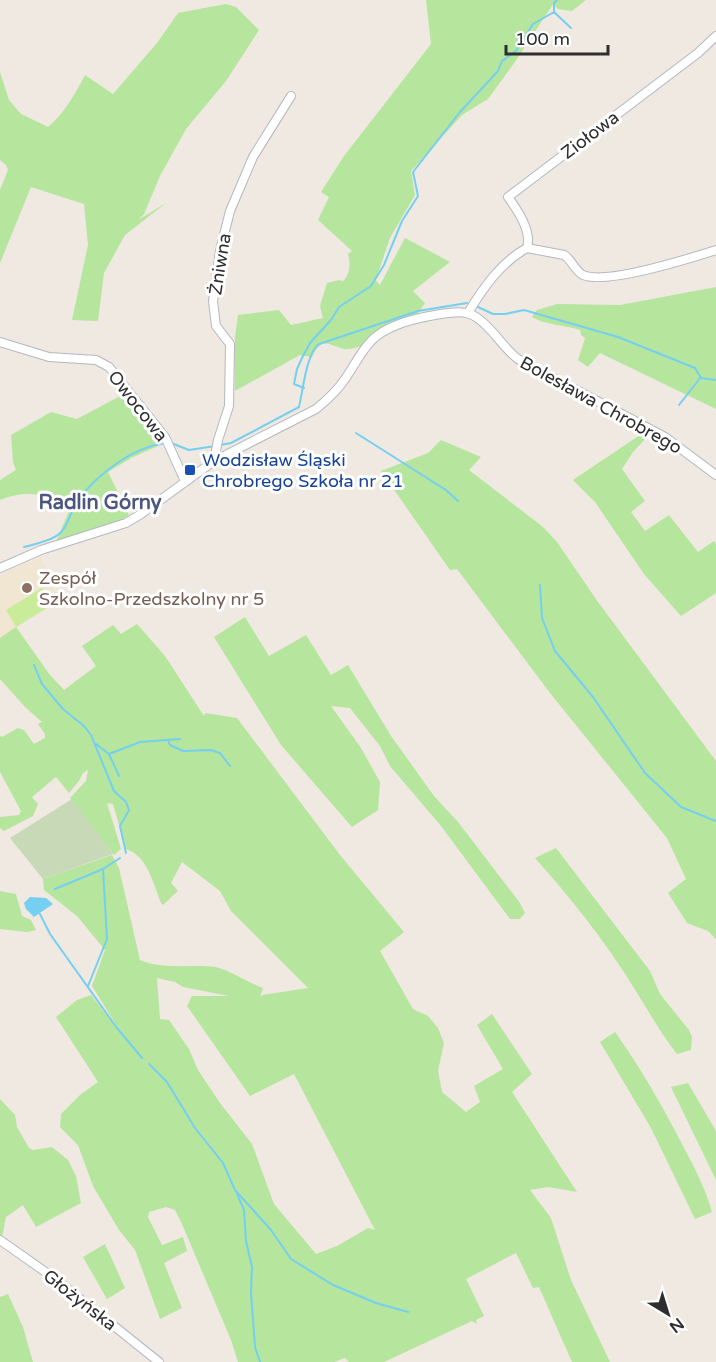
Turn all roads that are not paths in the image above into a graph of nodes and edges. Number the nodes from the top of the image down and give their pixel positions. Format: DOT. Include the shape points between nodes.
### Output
graph roads {
  1 [pos="716,36"];
  2 [pos="291,96"];
  3 [pos="527,248"];
  4 [pos="716,250"];
  5 [pos="468,313"];
  6 [pos="0,342"];
  7 [pos="214,461"];
  8 [pos="716,475"];
  9 [pos="185,481"];
  10 [pos="0,568"];
  11 [pos="0,1240"];
  12 [pos="159,1362"];
  1 -- 3 [label="street, Ziołowa" via="508,197 525,225"];
  2 -- 7 [label="street, Żniwna" via="253,156 230,211 220,251 213,301 216,326 231,344 229,406"];
  3 -- 4 [label="street" via="564,255 581,274 594,277 669,264"];
  3 -- 5 [label="street" via="502,265"];
  5 -- 7 [label="street" via="430,316 386,330 370,342 344,382 316,409"];
  5 -- 8 [label="street, Bolesława Chrobrego" via="518,359 665,437"];
  6 -- 9 [label="street, Owocowa" via="49,357 96,360 109,367 165,437"];
  7 -- 9 [label="street"];
  9 -- 10 [label="street" via="126,523 41,550"];
  11 -- 12 [label="street, Głożyńska"];
}
